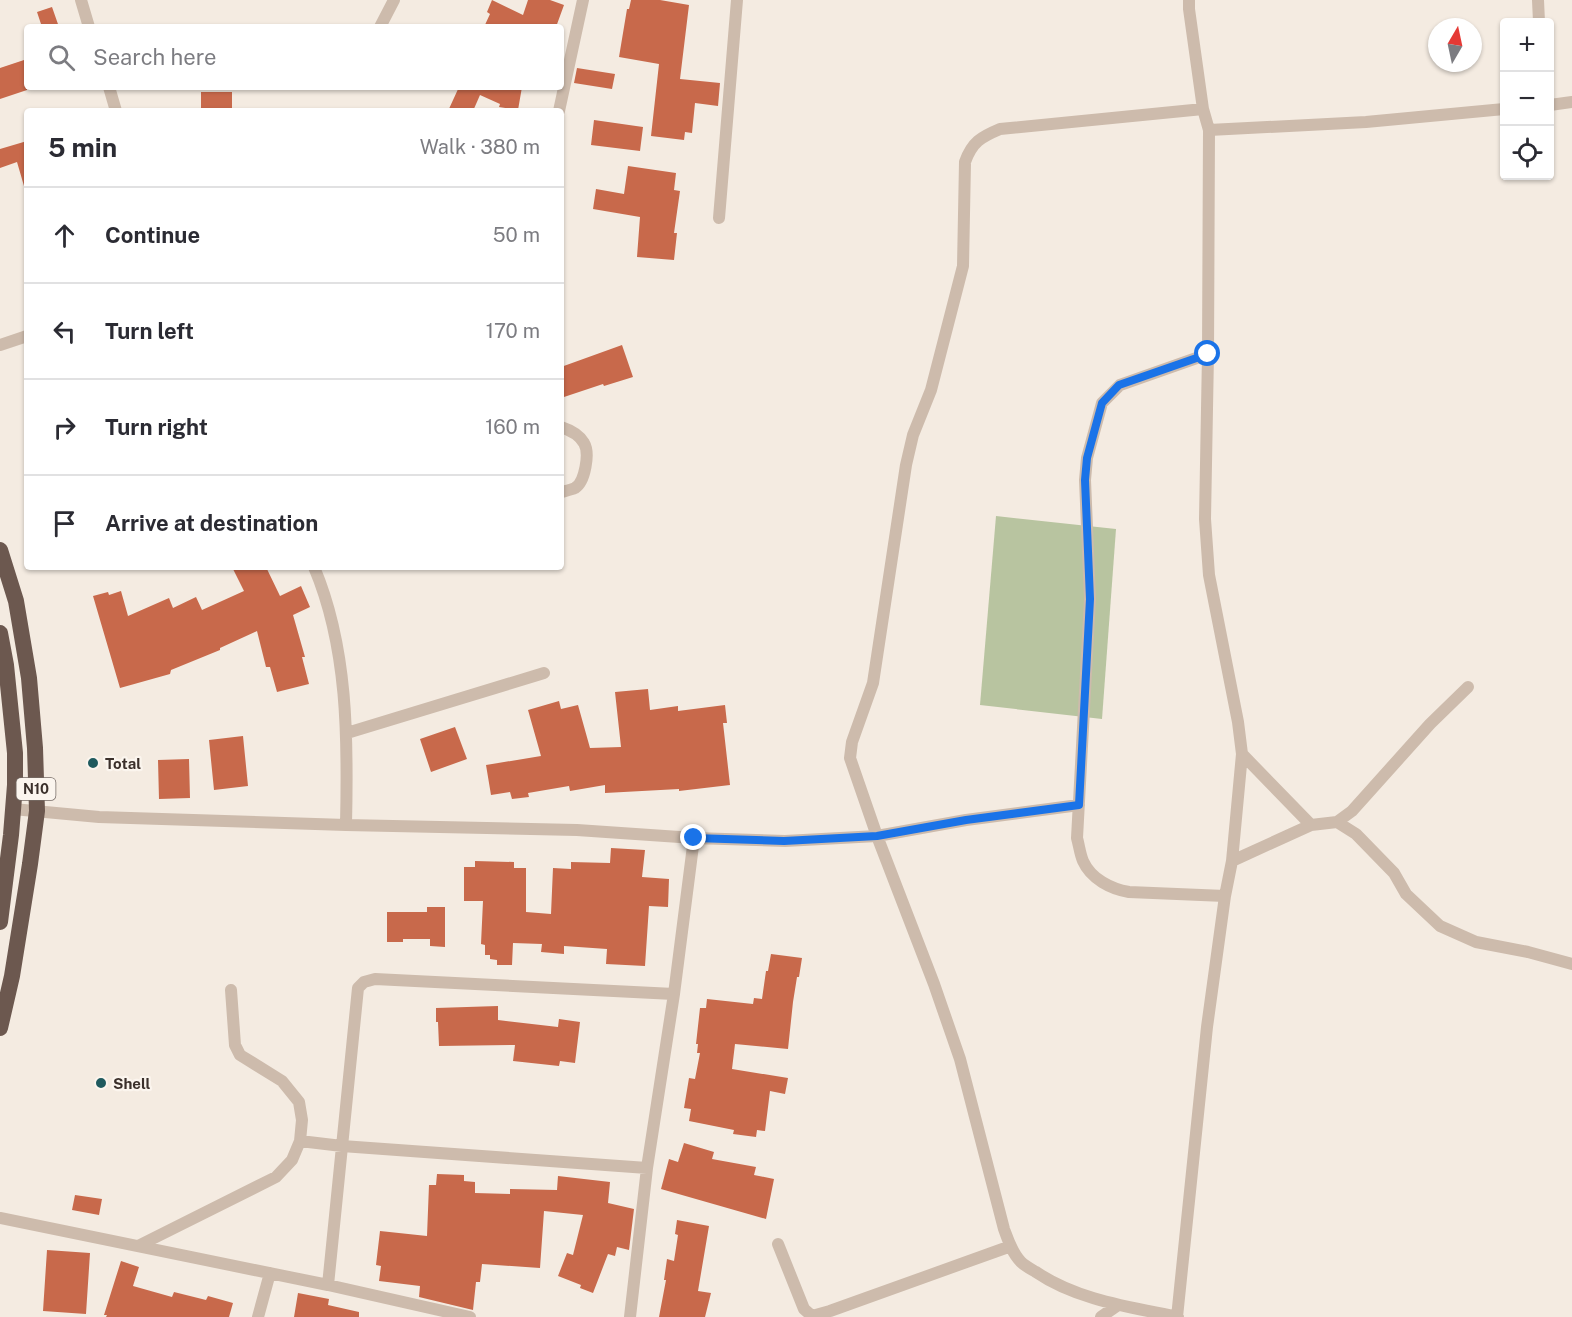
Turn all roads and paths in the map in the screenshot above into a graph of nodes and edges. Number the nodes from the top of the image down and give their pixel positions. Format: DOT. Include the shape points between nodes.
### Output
graph roads {
  1 [pos="81,0"];
  2 [pos="394,0"];
  3 [pos="583,0"];
  4 [pos="737,0"];
  5 [pos="1189,0"];
  6 [pos="1538,0"];
  7 [pos="1539,18"];
  8 [pos="88,24"];
  9 [pos="382,24"];
  10 [pos="564,88"];
  11 [pos="110,90"];
  12 [pos="564,90"];
  13 [pos="1572,102"];
  14 [pos="1554,104"];
  15 [pos="115,108"];
  16 [pos="560,108"];
  17 [pos="1203,109"];
  18 [pos="1500,109"];
  19 [pos="1209,130"];
  20 [pos="719,218"];
  21 [pos="24,337"];
  22 [pos="0,345"];
  23 [pos="1208,354"];
  24 [pos="564,428"];
  25 [pos="564,491"];
  26 [pos="0,550"];
  27 [pos="319,570"];
  28 [pos="0,633"];
  29 [pos="544,673"];
  30 [pos="1468,687"];
  31 [pos="6,719"];
  32 [pos="347,733"];
  33 [pos="1242,754"];
  34 [pos="1079,805"];
  35 [pos="13,809"];
  36 [pos="37,811"];
  37 [pos="1336,822"];
  38 [pos="346,825"];
  39 [pos="1311,825"];
  40 [pos="877,836"];
  41 [pos="694,838"];
  42 [pos="1232,861"];
  43 [pos="1225,896"];
  44 [pos="0,922"];
  45 [pos="1572,964"];
  46 [pos="231,990"];
  47 [pos="674,994"];
  48 [pos="0,1028"];
  49 [pos="300,1141"];
  50 [pos="342,1146"];
  51 [pos="647,1168"];
  52 [pos="0,1218"];
  53 [pos="778,1244"];
  54 [pos="138,1246"];
  55 [pos="1011,1246"];
  56 [pos="270,1273"];
  57 [pos="328,1285"];
  58 [pos="1118,1305"];
  59 [pos="258,1317"];
  60 [pos="470,1317"];
  61 [pos="630,1317"];
  62 [pos="1101,1317"];
  63 [pos="1177,1317"];
  1 -- 8 [label="street"];
  2 -- 9 [label="street"];
  3 -- 10 [label="street"];
  4 -- 20 [label="street"];
  5 -- 17 [label="street"];
  6 -- 7 [label="street"];
  11 -- 15 [label="street"];
  12 -- 16 [label="street"];
  13 -- 14 [label="street"];
  17 -- 19 [label="street"];
  17 -- 40 [label="street" via="1000,129 987,134 969,151 965,162 963,266 931,390 906,465 873,682 852,742 850,758"];
  18 -- 19 [label="street" via="1366,122"];
  19 -- 23 [label="street"];
  21 -- 22 [label="street"];
  23 -- 33 [label="street" via="1205,519 1209,575"];
  23 -- 34 [label="street" via="1119,385 1102,403 1085,480 1090,599"];
  24 -- 25 [label="street" via="577,434 586,445 583,479 576,488"];
  26 -- 36 [label="highway, N10" via="16,600 29,678"];
  27 -- 32 [label="street" via="331,619"];
  28 -- 31 [label="highway, N10" via="6,664"];
  29 -- 32 [label="street"];
  30 -- 37 [label="street" via="1352,811"];
  31 -- 35 [label="highway, N10" via="15,753"];
  32 -- 38 [label="street"];
  33 -- 39 [label="street"];
  33 -- 42 [label="street"];
  34 -- 40 [label="street"];
  34 -- 43 [label="street" via="1077,838 1083,861 1103,883 1129,892"];
  35 -- 36 [label="street"];
  35 -- 44 [label="highway, N10"];
  36 -- 38 [label="street" via="99,817"];
  36 -- 48 [label="highway, N10" via="19,936"];
  37 -- 39 [label="street"];
  37 -- 45 [label="street" via="1356,834 1394,873 1406,894 1440,926 1476,942"];
  38 -- 41 [label="street" via="577,830"];
  39 -- 42 [label="street"];
  40 -- 41 [label="street" via="784,841"];
  40 -- 55 [label="street" via="960,1059"];
  41 -- 47 [label="street"];
  42 -- 43 [label="street"];
  43 -- 63 [label="street" via="1207,1027"];
  46 -- 49 [label="street" via="235,1045 240,1055 282,1081 299,1102"];
  47 -- 50 [label="street" via="375,979 364,982 358,988"];
  47 -- 51 [label="street"];
  49 -- 50 [label="street"];
  49 -- 54 [label="street" via="292,1160 276,1177"];
  50 -- 51 [label="street"];
  50 -- 57 [label="street"];
  51 -- 61 [label="street"];
  52 -- 54 [label="street"];
  53 -- 55 [label="street" via="804,1309 812,1316"];
  54 -- 56 [label="street"];
  55 -- 58 [label="street" via="1021,1262 1050,1282"];
  56 -- 57 [label="street"];
  56 -- 59 [label="street"];
  57 -- 60 [label="street"];
  58 -- 62 [label="street"];
  58 -- 63 [label="street"];
}
